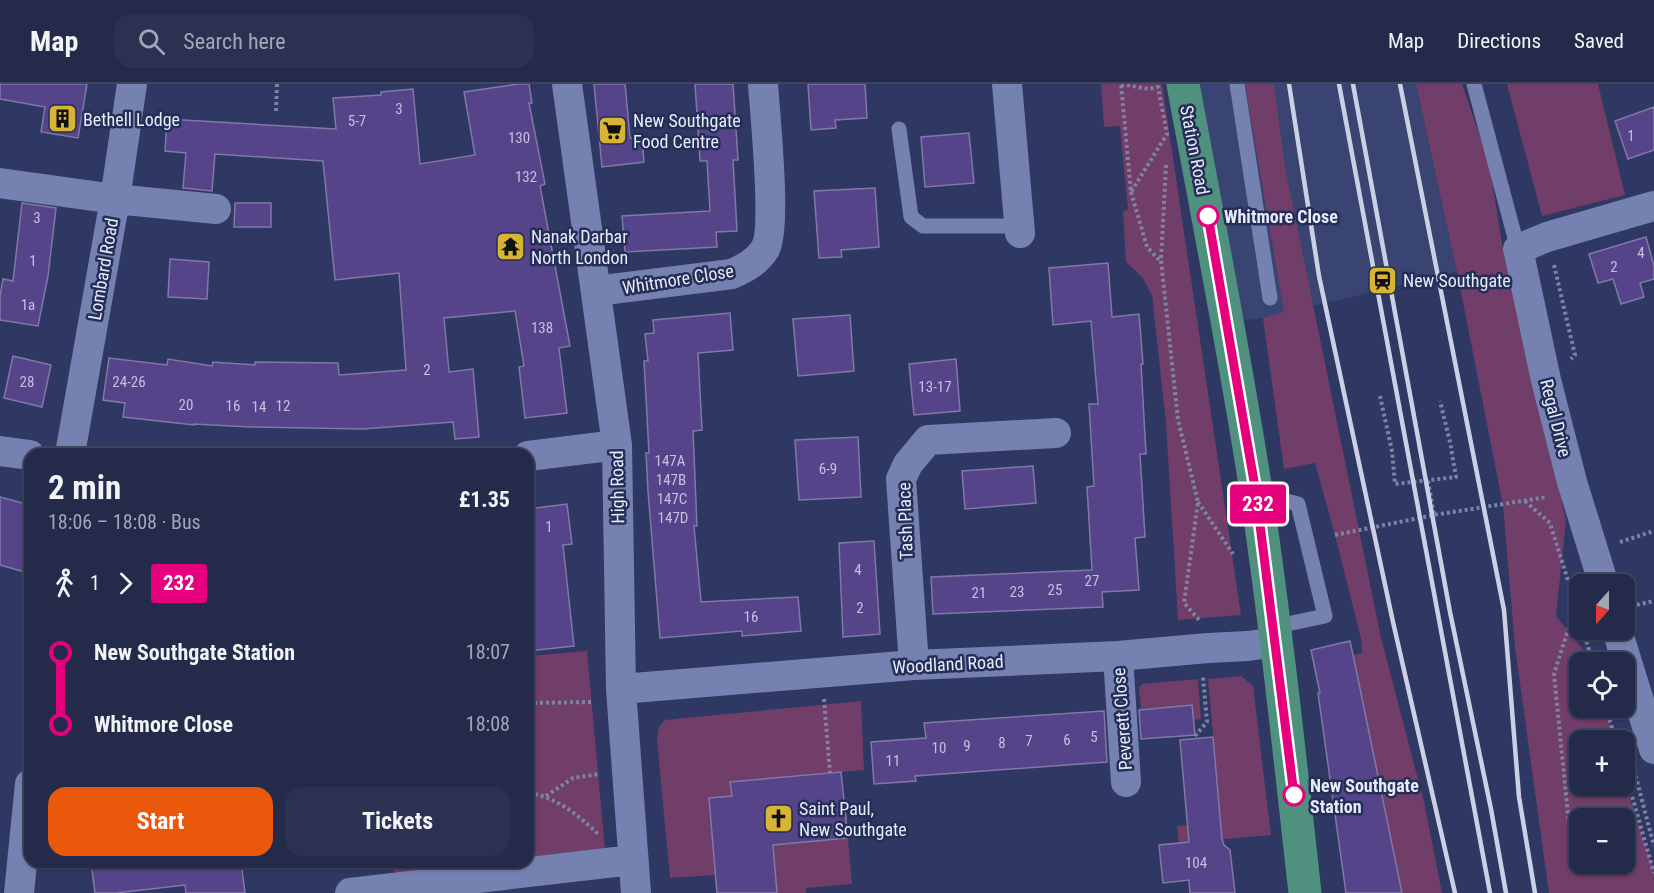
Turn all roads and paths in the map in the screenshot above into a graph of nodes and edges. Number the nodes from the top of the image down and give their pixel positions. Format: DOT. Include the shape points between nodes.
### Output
graph roads {
  1 [pos="132,84"];
  2 [pos="277,84"];
  3 [pos="567,84"];
  4 [pos="763,84"];
  5 [pos="1007,84"];
  6 [pos="1121,84"];
  7 [pos="1183,84"];
  8 [pos="1237,84"];
  9 [pos="1474,84"];
  10 [pos="276,111"];
  11 [pos="899,129"];
  12 [pos="1167,134"];
  13 [pos="1167,145"];
  14 [pos="1166,157"];
  15 [pos="0,183"];
  16 [pos="1131,192"];
  17 [pos="115,199"];
  18 [pos="1654,206"];
  19 [pos="216,209"];
  20 [pos="1020,229"];
  21 [pos="1518,249"];
  22 [pos="1162,263"];
  23 [pos="596,291"];
  24 [pos="1270,298"];
  25 [pos="1380,396"];
  26 [pos="1440,401"];
  27 [pos="1056,432"];
  28 [pos="617,445"];
  29 [pos="71,448"];
  30 [pos="0,451"];
  31 [pos="24,454"];
  32 [pos="534,455"];
  33 [pos="1428,481"];
  34 [pos="1256,493"];
  35 [pos="1198,502"];
  36 [pos="1434,515"];
  37 [pos="1654,531"];
  38 [pos="1335,535"];
  39 [pos="1613,544"];
  40 [pos="1239,563"];
  41 [pos="1601,574"];
  42 [pos="1569,585"];
  43 [pos="1654,601"];
  44 [pos="1635,612"];
  45 [pos="1203,625"];
  46 [pos="1569,625"];
  47 [pos="1274,635"];
  48 [pos="1627,640"];
  49 [pos="1118,656"];
  50 [pos="914,665"];
  51 [pos="821,672"];
  52 [pos="1203,673"];
  53 [pos="612,695"];
  54 [pos="534,702"];
  55 [pos="1195,736"];
  56 [pos="1643,758"];
  57 [pos="605,773"];
  58 [pos="830,773"];
  59 [pos="1126,782"];
  60 [pos="534,793"];
  61 [pos="546,796"];
  62 [pos="1632,796"];
  63 [pos="1569,825"];
  64 [pos="599,836"];
  65 [pos="24,843"];
  66 [pos="1654,846"];
  67 [pos="632,860"];
  68 [pos="1654,873"];
  69 [pos="439,889"];
  70 [pos="19,893"];
  71 [pos="350,893"];
  72 [pos="636,893"];
  73 [pos="1305,893"];
  1 -- 17 [label="street, Lombard Road"];
  2 -- 10 [label="path"];
  3 -- 23 [label="street, High Road"];
  4 -- 23 [label="street, Whitmore Close" via="771,223 766,248 751,264 732,274"];
  5 -- 20 [label="street"];
  6 -- 12 [label="path" via="1158,87"];
  6 -- 16 [label="path"];
  7 -- 34 [label="main road, Station Road"];
  8 -- 24 [label="lane"];
  9 -- 21 [label="lane"];
  11 -- 20 [label="lane" via="911,217 923,226"];
  12 -- 13 [label="path"];
  12 -- 16 [label="path"];
  14 -- 22 [label="path"];
  15 -- 17 [label="street"];
  16 -- 22 [label="path" via="1147,247"];
  17 -- 19 [label="street"];
  17 -- 29 [label="street, Lombard Road"];
  18 -- 21 [label="street"];
  21 -- 41 [label="street, Regal Drive" via="1546,380"];
  22 -- 35 [label="path" via="1178,420"];
  23 -- 28 [label="street, High Road"];
  25 -- 33 [label="path" via="1395,484"];
  26 -- 33 [label="path" via="1456,477"];
  27 -- 50 [label="street, Tash Place" via="928,440 908,464 901,479"];
  28 -- 32 [label="street"];
  28 -- 53 [label="street, High Road"];
  30 -- 31 [label="street"];
  33 -- 36 [label="path"];
  34 -- 47 [label="main road, Station Road"];
  34 -- 47 [label="lane" via="1298,504 1325,616"];
  35 -- 40 [label="path"];
  35 -- 45 [label="path" via="1184,603"];
  36 -- 38 [label="path"];
  36 -- 42 [label="path" via="1526,501 1550,523"];
  37 -- 39 [label="path"];
  43 -- 44 [label="path"];
  46 -- 63 [label="path" via="1554,674"];
  47 -- 49 [label="street, Woodland Road" via="1248,646"];
  47 -- 73 [label="main road, Station Road"];
  48 -- 56 [label="street"];
  49 -- 50 [label="street, Woodland Road"];
  49 -- 59 [label="street, Peverett Close"];
  50 -- 51 [label="street, Woodland Road"];
  51 -- 53 [label="street, Woodland Road"];
  51 -- 58 [label="path"];
  52 -- 55 [label="path" via="1207,722"];
  53 -- 54 [label="path"];
  53 -- 67 [label="street, High Road"];
  56 -- 66 [label="path"];
  57 -- 61 [label="path" via="573,778"];
  60 -- 61 [label="path"];
  61 -- 64 [label="path"];
  62 -- 68 [label="path"];
  65 -- 70 [label="street"];
  67 -- 69 [label="street"];
  67 -- 72 [label="street, High Road"];
  69 -- 71 [label="street"];
}
